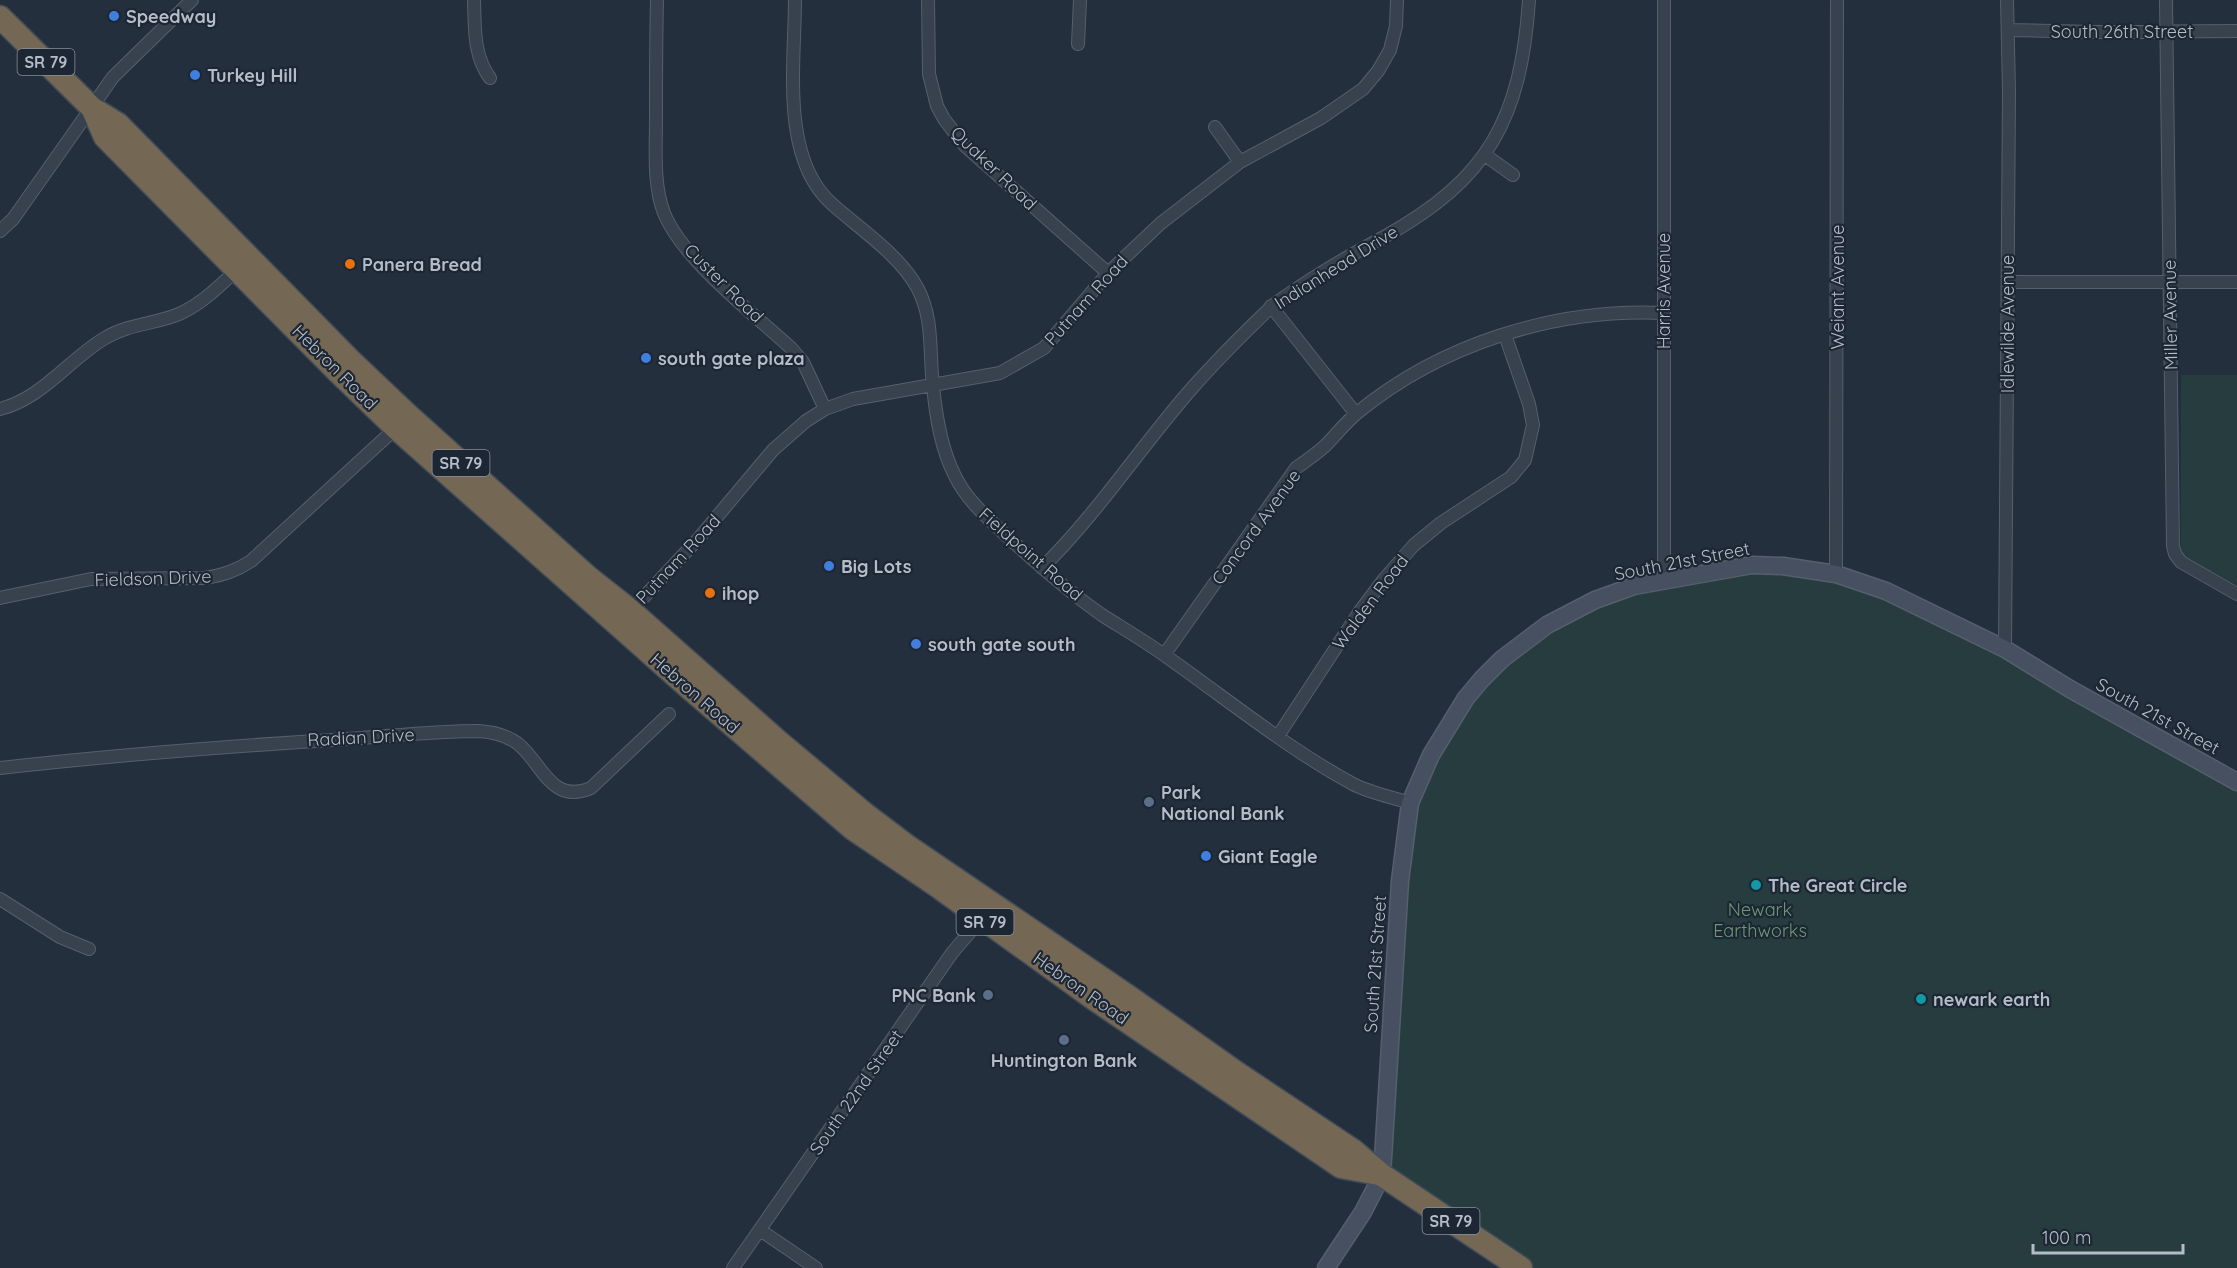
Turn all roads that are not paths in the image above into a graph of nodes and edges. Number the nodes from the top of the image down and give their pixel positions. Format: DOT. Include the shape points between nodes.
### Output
graph roads {
  1 [pos="192,0"];
  2 [pos="474,0"];
  3 [pos="657,0"];
  4 [pos="795,0"];
  5 [pos="928,0"];
  6 [pos="1080,0"];
  7 [pos="1397,0"];
  8 [pos="1529,0"];
  9 [pos="1664,0"];
  10 [pos="1837,0"];
  11 [pos="2007,0"];
  12 [pos="2166,0"];
  13 [pos="0,17"];
  14 [pos="2008,30"];
  15 [pos="2237,31"];
  16 [pos="2166,32"];
  17 [pos="1078,44"];
  18 [pos="489,78"];
  19 [pos="92,108"];
  20 [pos="1215,127"];
  21 [pos="1485,154"];
  22 [pos="1240,162"];
  23 [pos="1513,175"];
  24 [pos="0,231"];
  25 [pos="237,270"];
  26 [pos="1108,273"];
  27 [pos="2008,282"];
  28 [pos="2170,282"];
  29 [pos="2237,282"];
  30 [pos="1271,306"];
  31 [pos="1663,313"];
  32 [pos="1504,335"];
  33 [pos="933,386"];
  34 [pos="0,408"];
  35 [pos="825,409"];
  36 [pos="1356,414"];
  37 [pos="396,428"];
  38 [pos="1042,568"];
  39 [pos="1836,574"];
  40 [pos="1664,582"];
  41 [pos="2237,594"];
  42 [pos="0,598"];
  43 [pos="624,617"];
  44 [pos="2005,649"];
  45 [pos="1164,655"];
  46 [pos="669,714"];
  47 [pos="1278,736"];
  48 [pos="0,768"];
  49 [pos="2237,782"];
  50 [pos="1410,803"];
  51 [pos="0,899"];
  52 [pos="983,908"];
  53 [pos="89,950"];
  54 [pos="1382,1175"];
  55 [pos="760,1230"];
  56 [pos="733,1268"];
  57 [pos="816,1268"];
  58 [pos="1326,1268"];
  59 [pos="1521,1268"];
  1 -- 19 [label="street" via="113,77"];
  2 -- 18 [label="street" via="477,48"];
  3 -- 35 [label="street, Custer Road" via="656,144 658,191 665,214 702,266 792,348 803,362"];
  4 -- 33 [label="street, Fieldpoint Road" via="794,85 802,156 829,201 893,258 918,289 930,325"];
  5 -- 26 [label="street, Quaker Road" via="929,74 944,119 964,145"];
  6 -- 17 [label="street"];
  7 -- 22 [label="street, Putnam Road" via="1390,50 1363,89"];
  8 -- 21 [label="street, Indianhead Drive" via="1526,44 1516,88 1504,122"];
  9 -- 31 [label="street, Harris Avenue"];
  10 -- 39 [label="street, Weiant Avenue"];
  11 -- 14 [label="street, Idlewilde Avenue"];
  12 -- 16 [label="street, Miller Avenue"];
  13 -- 19 [label="highway, Hebron Road / SR 79"];
  14 -- 16 [label="street, South 26th Street"];
  14 -- 27 [label="street, Idlewilde Avenue"];
  15 -- 16 [label="street, South 26th Street"];
  16 -- 28 [label="street, Miller Avenue"];
  19 -- 24 [label="street" via="13,219"];
  19 -- 25 [label="highway, Hebron Road / SR 79" via="105,137"];
  19 -- 43 [label="highway, Hebron Road / SR 79" via="118,124 350,360 588,577"];
  20 -- 22 [label="street"];
  21 -- 23 [label="street"];
  21 -- 30 [label="street, Indianhead Drive" via="1463,181 1420,216 1352,253"];
  22 -- 26 [label="street, Putnam Road" via="1161,223"];
  25 -- 34 [label="street" via="197,305 107,336 34,395"];
  25 -- 37 [label="highway, Hebron Road / SR 79"];
  26 -- 33 [label="street, Putnam Road" via="1044,348 1000,373"];
  27 -- 28 [label="street"];
  27 -- 44 [label="street, Idlewilde Avenue"];
  28 -- 29 [label="street"];
  28 -- 41 [label="street, Miller Avenue" via="2173,546 2181,562"];
  30 -- 36 [label="street"];
  30 -- 38 [label="street, Indianhead Drive" via="1192,388 1071,540"];
  31 -- 32 [label="street, Concord Avenue" via="1588,315"];
  31 -- 40 [label="street, Harris Avenue"];
  32 -- 36 [label="street, Concord Avenue" via="1445,358 1401,382"];
  32 -- 47 [label="street, Walden Road" via="1533,425 1525,460 1511,477 1414,545 1360,611"];
  33 -- 35 [label="street, Putnam Road" via="854,399"];
  33 -- 38 [label="street, Fieldpoint Road" via="943,448 956,478 973,503"];
  35 -- 43 [label="street, Putnam Road" via="774,450 699,538"];
  36 -- 45 [label="street, Concord Avenue" via="1296,468"];
  37 -- 42 [label="street, Fieldson Drive" via="238,569 205,578 91,579"];
  37 -- 43 [label="highway, Hebron Road / SR 79"];
  38 -- 45 [label="street, Fieldpoint Road"];
  39 -- 40 [label="main road, South 21st Street" via="1752,566"];
  39 -- 44 [label="main road, South 21st Street" via="1886,591"];
  40 -- 50 [label="main road, South 21st Street" via="1634,586 1595,600 1546,625 1502,659 1466,698 1431,755"];
  43 -- 52 [label="highway, Hebron Road / SR 79"];
  43 -- 52 [label="highway, Hebron Road / SR 79" via="767,756 853,829 940,888"];
  44 -- 49 [label="main road, South 21st Street"];
  45 -- 47 [label="street, Fieldpoint Road"];
  46 -- 48 [label="street, Radian Drive" via="591,788 580,793 559,788 518,744 490,732 189,748"];
  47 -- 50 [label="street, Fieldpoint Road" via="1355,785"];
  50 -- 54 [label="main road, South 21st Street" via="1400,881"];
  51 -- 53 [label="street" via="60,937"];
  52 -- 54 [label="highway, Hebron Road / SR 79" via="1064,960 1075,960 1354,1151"];
  52 -- 54 [label="highway, Hebron Road / SR 79" via="1341,1167"];
  52 -- 55 [label="street, South 22nd Street"];
  54 -- 58 [label="main road" via="1364,1212"];
  54 -- 59 [label="highway, Hebron Road / SR 79"];
  55 -- 56 [label="street, South 22nd Street"];
  55 -- 57 [label="street"];
}
